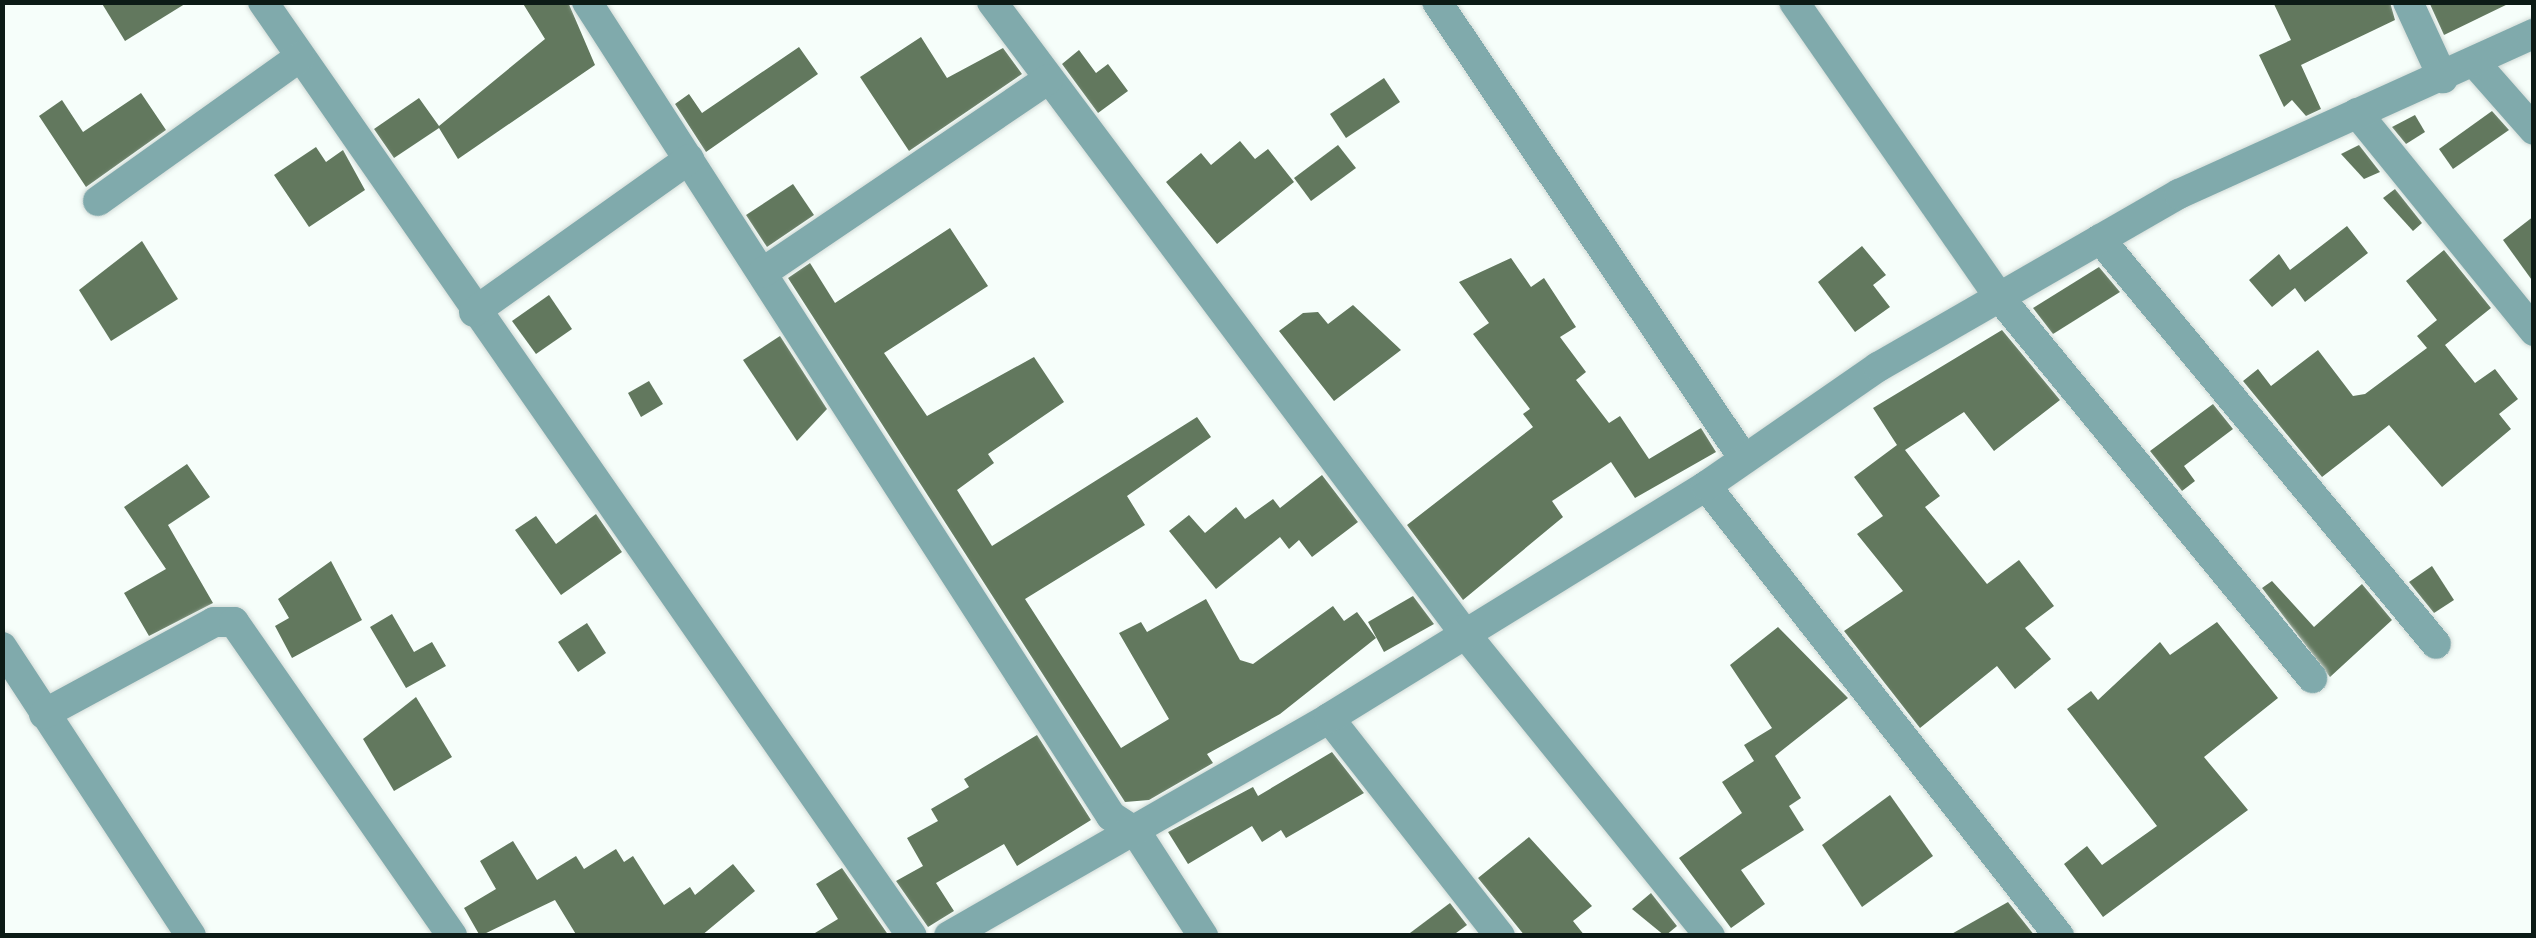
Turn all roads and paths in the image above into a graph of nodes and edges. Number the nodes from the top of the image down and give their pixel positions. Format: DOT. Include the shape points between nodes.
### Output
graph roads {
  1 [pos="263,2"];
  2 [pos="587,2"];
  3 [pos="992,2"];
  4 [pos="1437,2"];
  5 [pos="1794,2"];
  6 [pos="2408,2"];
  7 [pos="2534,34"];
  8 [pos="300,57"];
  9 [pos="2475,63"];
  10 [pos="2444,78"];
  11 [pos="1048,79"];
  12 [pos="2357,113"];
  13 [pos="2534,130"];
  14 [pos="689,159"];
  15 [pos="98,201"];
  16 [pos="2100,239"];
  17 [pos="762,273"];
  18 [pos="2000,298"];
  19 [pos="474,312"];
  20 [pos="2534,331"];
  21 [pos="1742,456"];
  22 [pos="1706,486"];
  23 [pos="1462,630"];
  24 [pos="2436,644"];
  25 [pos="2,647"];
  26 [pos="2312,678"];
  27 [pos="44,714"];
  28 [pos="1329,718"];
  29 [pos="1136,832"];
  30 [pos="191,936"];
  31 [pos="452,936"];
  32 [pos="912,936"];
  33 [pos="950,936"];
  34 [pos="1203,936"];
  35 [pos="1500,936"];
  36 [pos="1710,936"];
  37 [pos="2060,936"];
  1 -- 8 [label="street"];
  2 -- 14 [label="street"];
  3 -- 11 [label="street"];
  4 -- 21 [label="street"];
  5 -- 18 [label="street"];
  6 -- 10 [label="street"];
  7 -- 9 [label="street"];
  8 -- 15 [label="street"];
  8 -- 19 [label="street"];
  9 -- 10 [label="street"];
  9 -- 13 [label="street"];
  10 -- 12 [label="street"];
  11 -- 17 [label="street"];
  11 -- 23 [label="street"];
  12 -- 16 [label="street"];
  12 -- 20 [label="street"];
  14 -- 17 [label="street"];
  14 -- 19 [label="street"];
  16 -- 18 [label="street"];
  16 -- 24 [label="street"];
  17 -- 29 [label="street" via="1111,816"];
  18 -- 21 [label="street"];
  18 -- 26 [label="street"];
  19 -- 32 [label="street"];
  21 -- 22 [label="street"];
  22 -- 23 [label="street"];
  22 -- 37 [label="street"];
  23 -- 28 [label="street"];
  23 -- 36 [label="street"];
  25 -- 27 [label="street"];
  27 -- 30 [label="street"];
  27 -- 31 [label="street" via="214,622 234,622"];
  28 -- 29 [label="street"];
  28 -- 35 [label="street"];
  29 -- 33 [label="street"];
  29 -- 34 [label="street"];
}
